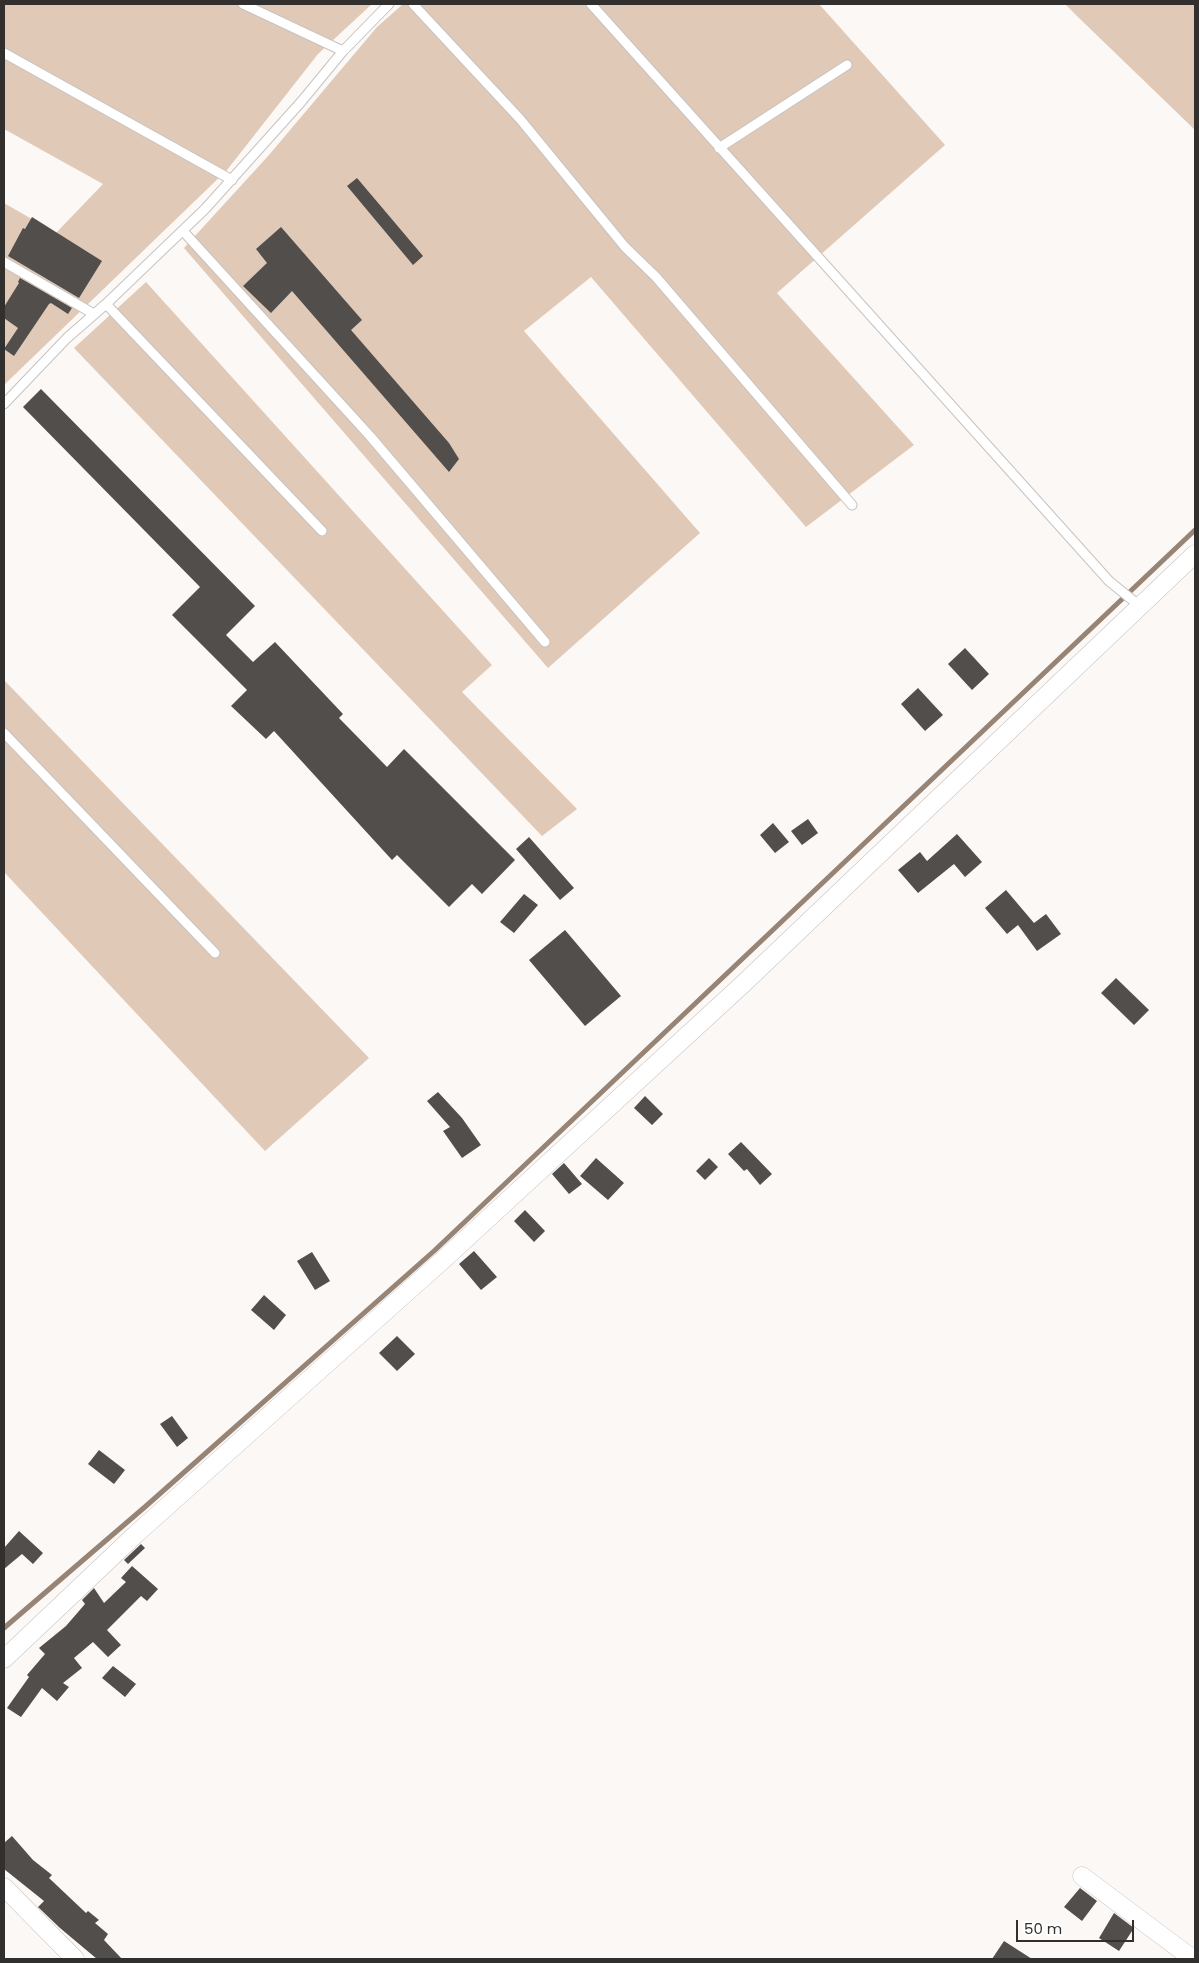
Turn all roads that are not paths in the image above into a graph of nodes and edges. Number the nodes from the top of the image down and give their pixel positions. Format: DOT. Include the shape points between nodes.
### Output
graph roads {
  1 [pos="243,4"];
  2 [pos="389,4"];
  3 [pos="413,4"];
  4 [pos="591,4"];
  5 [pos="343,51"];
  6 [pos="4,53"];
  7 [pos="847,65"];
  8 [pos="719,148"];
  9 [pos="232,180"];
  10 [pos="183,231"];
  11 [pos="4,262"];
  12 [pos="106,304"];
  13 [pos="94,314"];
  14 [pos="4,404"];
  15 [pos="852,505"];
  16 [pos="322,531"];
  17 [pos="1195,554"];
  18 [pos="1141,607"];
  19 [pos="546,642"];
  20 [pos="4,733"];
  21 [pos="215,952"];
  22 [pos="4,1659"];
  23 [pos="1082,1876"];
  24 [pos="4,1887"];
  25 [pos="74,1959"];
  26 [pos="1192,1959"];
  1 -- 5 [label="lane"];
  2 -- 5 [label="lane"];
  3 -- 15 [label="lane" via="520,118 626,247 662,284"];
  4 -- 8 [label="lane"];
  5 -- 9 [label="lane"];
  6 -- 9 [label="lane"];
  7 -- 8 [label="lane"];
  8 -- 18 [label="lane" via="1109,581"];
  9 -- 10 [label="lane"];
  10 -- 12 [label="lane"];
  10 -- 19 [label="lane" via="370,436"];
  11 -- 13 [label="lane"];
  12 -- 13 [label="lane"];
  12 -- 16 [label="lane"];
  13 -- 14 [label="lane"];
  17 -- 18 [label="street"];
  18 -- 22 [label="street" via="736,991 444,1259 135,1535"];
  20 -- 21 [label="lane"];
  23 -- 26 [label="street"];
  24 -- 25 [label="street"];
}
